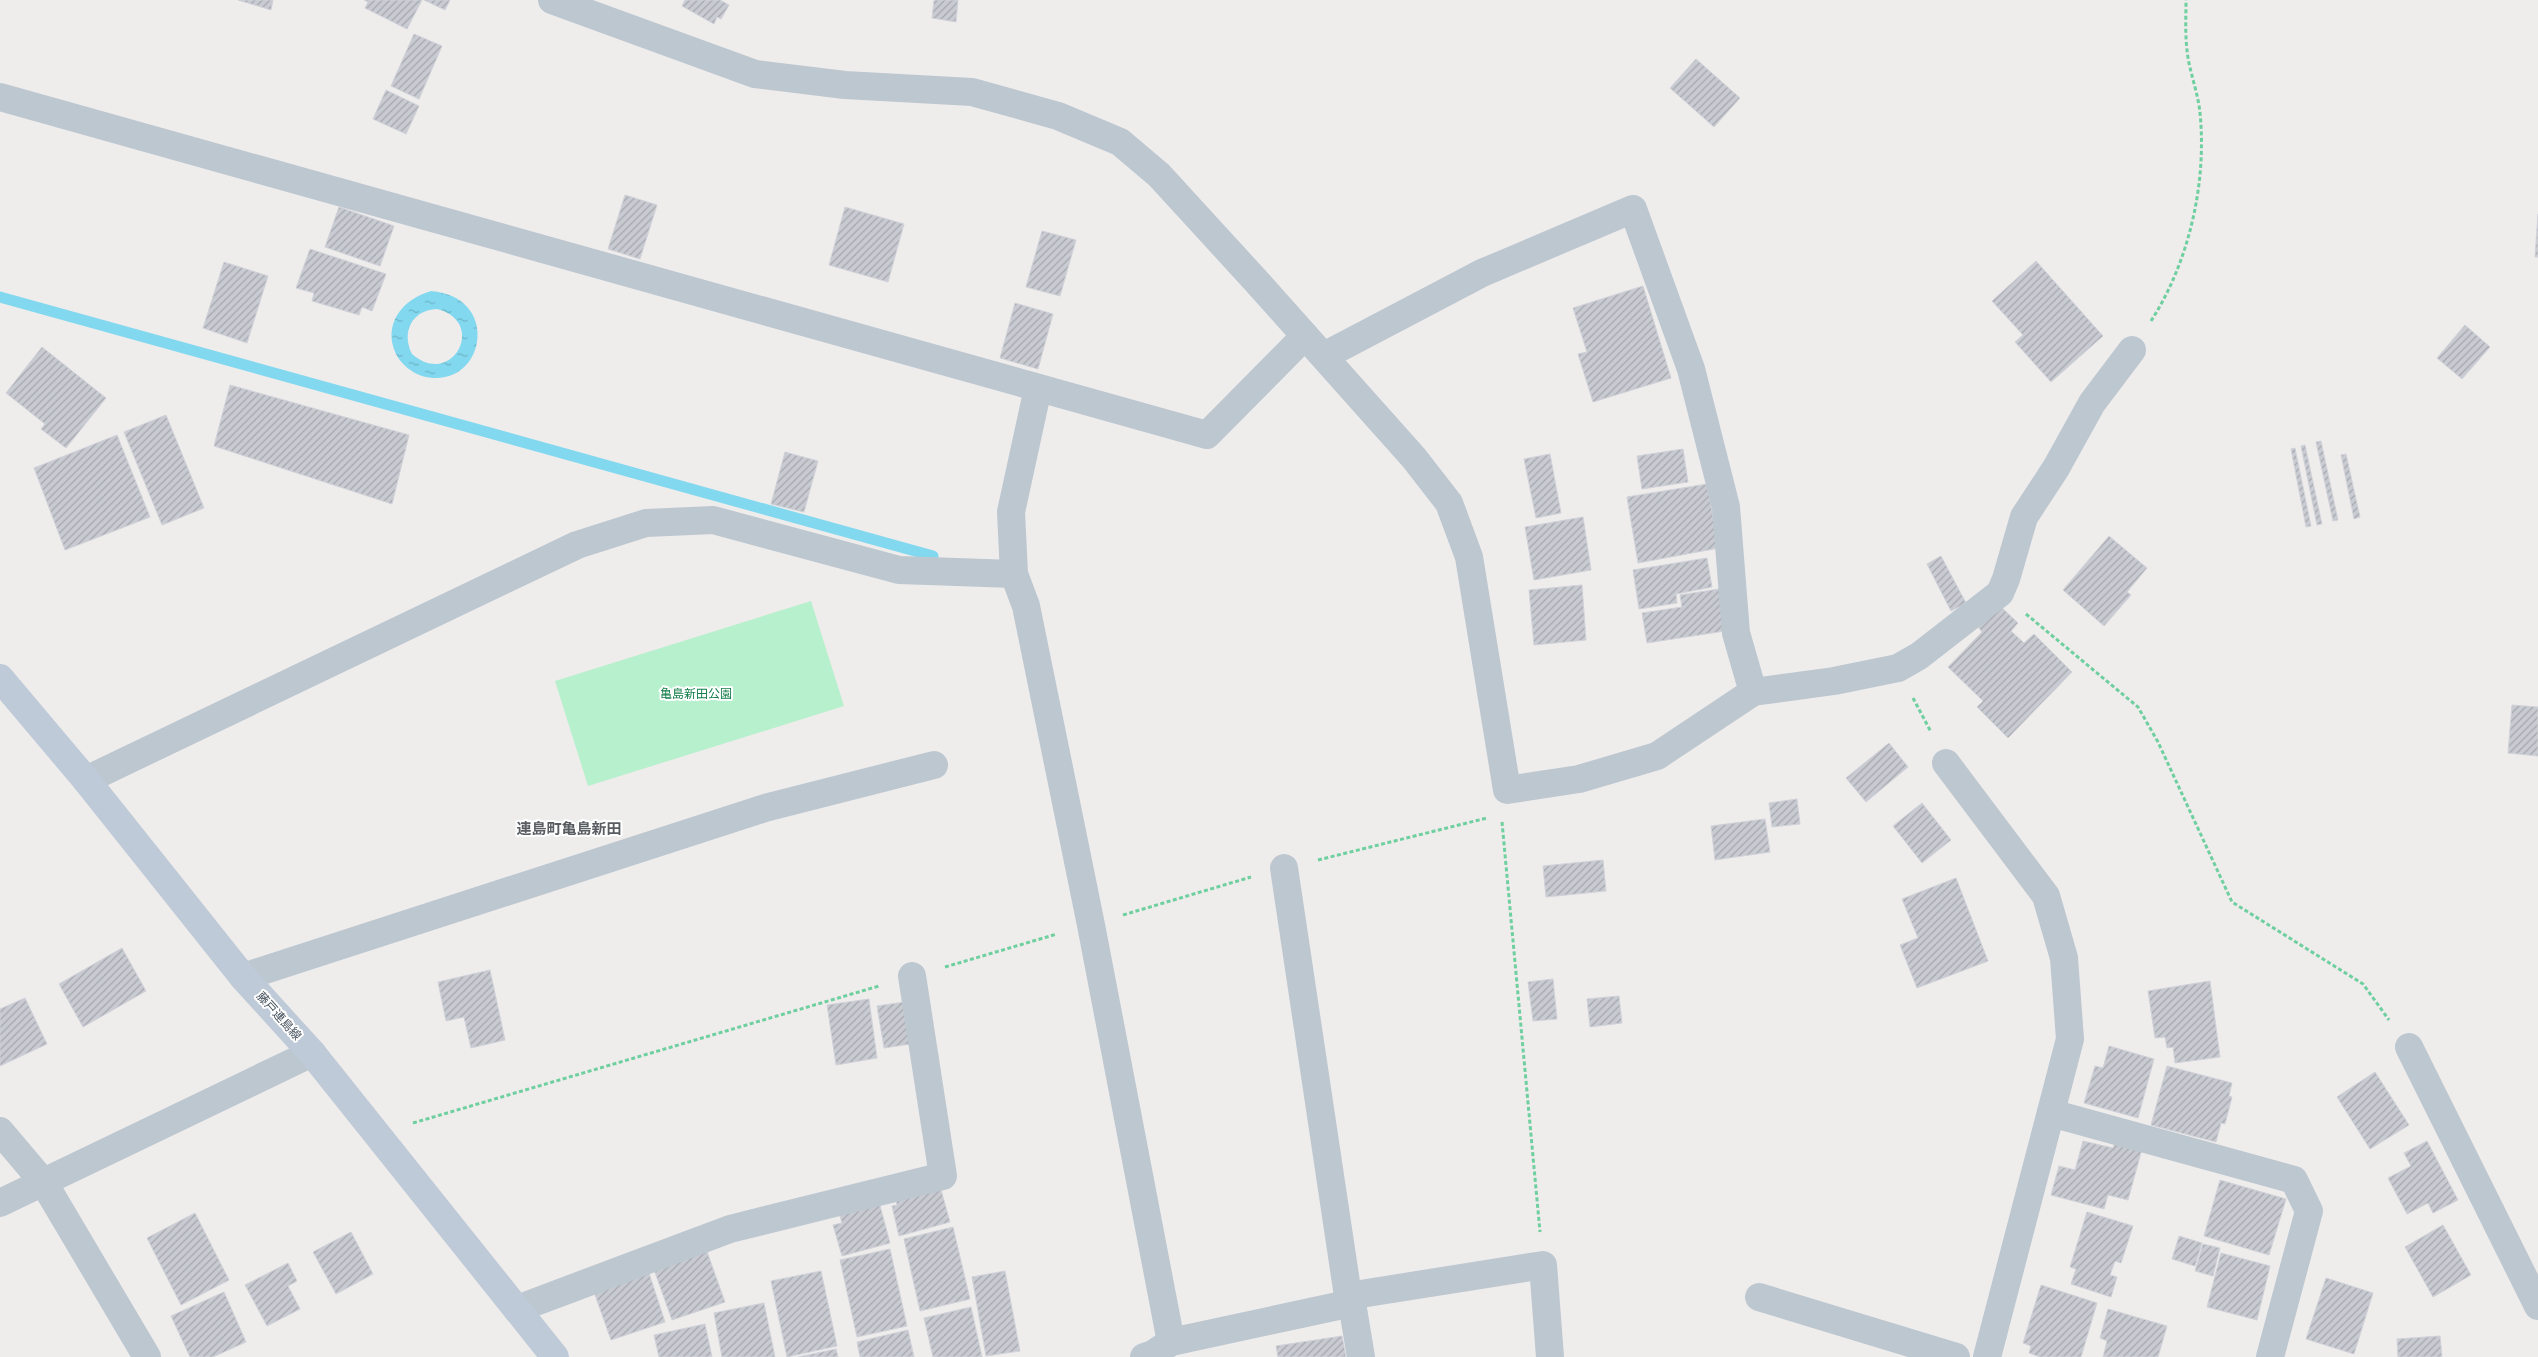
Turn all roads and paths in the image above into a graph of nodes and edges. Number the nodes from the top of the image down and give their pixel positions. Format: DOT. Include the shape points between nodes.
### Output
graph roads {
  1 [pos="552,0"];
  2 [pos="2186,0"];
  3 [pos="0,97"];
  4 [pos="1305,336"];
  5 [pos="2132,350"];
  6 [pos="1324,356"];
  7 [pos="1038,388"];
  8 [pos="1014,574"];
  9 [pos="2000,593"];
  10 [pos="1898,668"];
  11 [pos="0,678"];
  12 [pos="1753,692"];
  13 [pos="1946,763"];
  14 [pos="934,765"];
  15 [pos="86,780"];
  16 [pos="1507,790"];
  17 [pos="1284,868"];
  18 [pos="912,976"];
  19 [pos="243,977"];
  20 [pos="2409,1047"];
  21 [pos="312,1053"];
  22 [pos="2051,1112"];
  23 [pos="0,1131"];
  24 [pos="44,1183"];
  25 [pos="0,1204"];
  26 [pos="1543,1265"];
  27 [pos="1759,1297"];
  28 [pos="1350,1300"];
  29 [pos="2538,1306"];
  30 [pos="517,1309"];
  31 [pos="1155,1353"];
  32 [pos="147,1357"];
  33 [pos="555,1357"];
  34 [pos="1361,1357"];
  35 [pos="1550,1357"];
  36 [pos="1956,1357"];
  37 [pos="1987,1357"];
  38 [pos="2270,1357"];
  1 -- 4 [label="street" via="755,74 845,85 972,92 1058,116 1120,142 1159,175"];
  2 -- 5 [label="path" via="2187,50 2200,112 2200,174 2189,237 2162,304"];
  3 -- 7 [label="street"];
  4 -- 6 [label="street"];
  4 -- 7 [label="street" via="1207,435"];
  5 -- 9 [label="street" via="2092,403 2024,517"];
  6 -- 12 [label="street" via="1482,273 1633,209 1691,369 1726,507 1736,633"];
  6 -- 16 [label="street" via="1449,503 1470,557"];
  7 -- 8 [label="street" via="1011,512"];
  8 -- 15 [label="street" via="900,570 713,520 646,522 577,545"];
  8 -- 31 [label="street" via="1026,606 1091,924"];
  9 -- 10 [label="street" via="1919,656"];
  9 -- 20 [label="path" via="2138,707 2158,742 2232,902 2363,984"];
  10 -- 12 [label="street"];
  10 -- 13 [label="path"];
  11 -- 15 [label="main road, 藤戸連島線"];
  12 -- 16 [label="street" via="1657,756 1579,779"];
  13 -- 22 [label="street" via="2046,896 2064,958 2070,1039"];
  14 -- 19 [label="street" via="765,808"];
  15 -- 19 [label="main road, 藤戸連島線"];
  16 -- 26 [label="path" via="1502,814"];
  17 -- 28 [label="street"];
  18 -- 30 [label="street" via="943,1176 730,1229"];
  19 -- 21 [label="main road, 藤戸連島線"];
  20 -- 29 [label="street"];
  21 -- 24 [label="street"];
  21 -- 30 [label="main road, 藤戸連島線"];
  22 -- 37 [label="street"];
  22 -- 38 [label="street" via="2294,1180 2309,1211"];
  23 -- 24 [label="street"];
  24 -- 25 [label="street"];
  24 -- 32 [label="street"];
  26 -- 28 [label="street"];
  26 -- 35 [label="street"];
  27 -- 36 [label="street"];
  28 -- 31 [label="street"];
  28 -- 34 [label="street"];
  30 -- 33 [label="main road, 藤戸連島線"];
}
